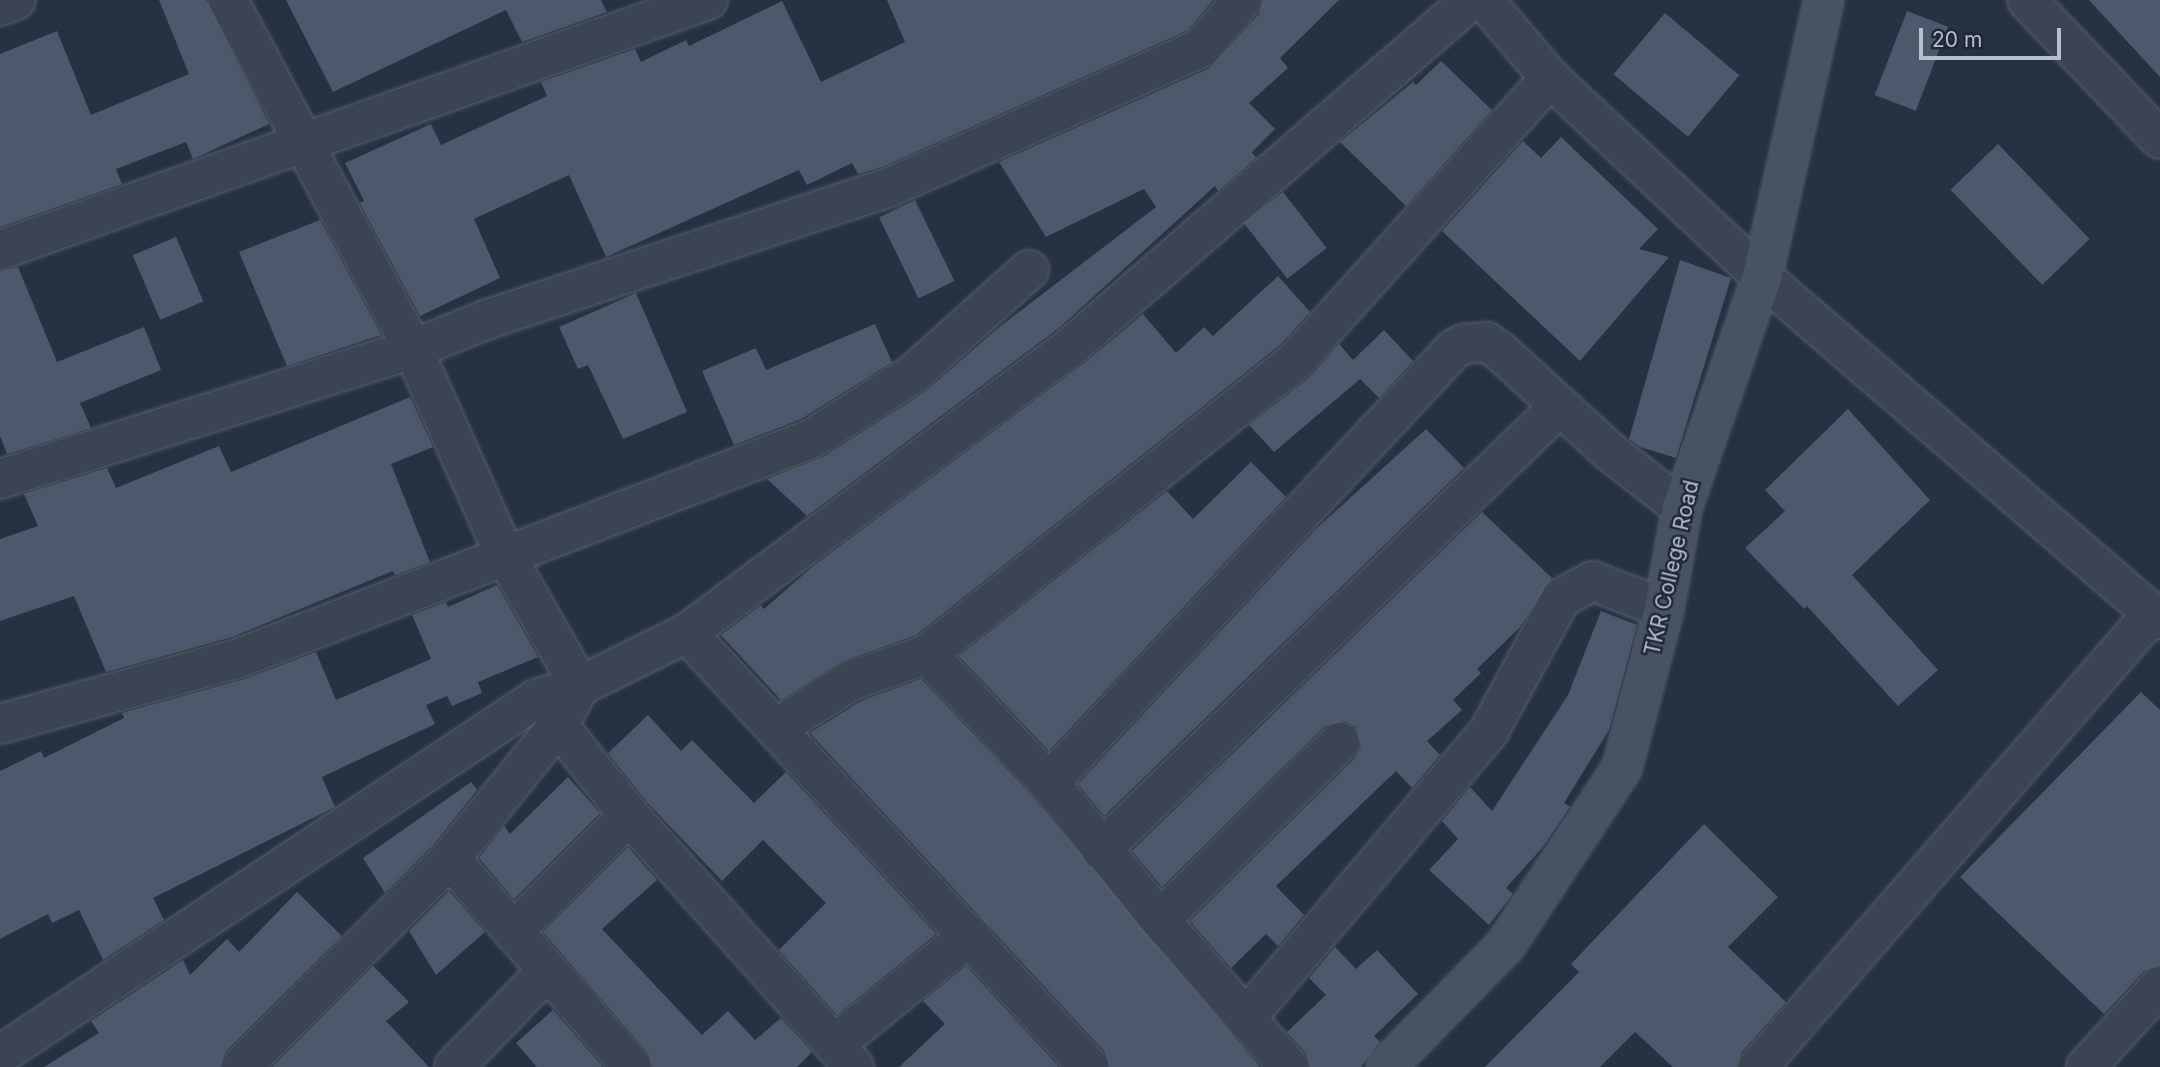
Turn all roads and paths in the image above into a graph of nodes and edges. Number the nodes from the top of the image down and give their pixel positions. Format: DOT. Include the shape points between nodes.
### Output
graph roads {
  1 [pos="16,0"];
  2 [pos="228,0"];
  3 [pos="708,0"];
  4 [pos="1242,0"];
  5 [pos="1471,0"];
  6 [pos="1484,0"];
  7 [pos="1824,0"];
  8 [pos="2026,0"];
  9 [pos="0,6"];
  10 [pos="1550,78"];
  11 [pos="2160,139"];
  12 [pos="305,144"];
  13 [pos="0,250"];
  14 [pos="1028,270"];
  15 [pos="1762,277"];
  16 [pos="413,349"];
  17 [pos="1559,407"];
  18 [pos="0,479"];
  19 [pos="1682,508"];
  20 [pos="504,553"];
  21 [pos="1664,609"];
  22 [pos="2156,617"];
  23 [pos="687,633"];
  24 [pos="927,654"];
  25 [pos="580,686"];
  26 [pos="0,724"];
  27 [pos="558,724"];
  28 [pos="778,727"];
  29 [pos="1340,742"];
  30 [pos="1049,783"];
  31 [pos="629,815"];
  32 [pos="1101,850"];
  33 [pos="450,859"];
  34 [pos="1160,920"];
  35 [pos="513,932"];
  36 [pos="970,935"];
  37 [pos="547,971"];
  38 [pos="2160,986"];
  39 [pos="1245,1020"];
  40 [pos="0,1055"];
  41 [pos="844,1056"];
  42 [pos="241,1067"];
  43 [pos="454,1067"];
  44 [pos="632,1067"];
  45 [pos="1089,1067"];
  46 [pos="1289,1067"];
  47 [pos="1385,1067"];
  48 [pos="1758,1067"];
  49 [pos="2086,1067"];
  1 -- 9 [label="street"];
  2 -- 12 [label="street"];
  3 -- 12 [label="street"];
  4 -- 16 [label="street" via="1201,48 890,187 488,319"];
  5 -- 23 [label="street" via="1073,345"];
  6 -- 10 [label="street"];
  7 -- 15 [label="street, TKR College Road"];
  8 -- 11 [label="street"];
  10 -- 15 [label="street"];
  10 -- 24 [label="street" via="1296,360"];
  12 -- 13 [label="street"];
  12 -- 16 [label="street"];
  14 -- 20 [label="street" via="913,374 811,439"];
  15 -- 19 [label="street, TKR College Road"];
  15 -- 22 [label="street"];
  16 -- 18 [label="street"];
  16 -- 20 [label="street"];
  17 -- 19 [label="street"];
  17 -- 30 [label="street" via="1487,342 1454,348"];
  17 -- 32 [label="street"];
  19 -- 21 [label="street, TKR College Road"];
  20 -- 25 [label="street"];
  20 -- 26 [label="street" via="239,658"];
  21 -- 39 [label="street" via="1593,581 1561,598 1489,732"];
  21 -- 47 [label="street, TKR College Road" via="1622,768 1505,946"];
  22 -- 48 [label="street"];
  23 -- 25 [label="street"];
  23 -- 28 [label="street"];
  24 -- 28 [label="street" via="851,681"];
  24 -- 30 [label="street"];
  25 -- 27 [label="street"];
  25 -- 40 [label="street" via="536,699"];
  27 -- 31 [label="street"];
  27 -- 33 [label="street"];
  28 -- 36 [label="street"];
  29 -- 34 [label="street"];
  30 -- 32 [label="street"];
  31 -- 35 [label="street"];
  31 -- 41 [label="street"];
  32 -- 34 [label="street"];
  33 -- 35 [label="street"];
  33 -- 42 [label="street"];
  34 -- 39 [label="street"];
  35 -- 37 [label="street"];
  36 -- 41 [label="street"];
  36 -- 45 [label="street"];
  37 -- 43 [label="street"];
  37 -- 44 [label="street"];
  38 -- 49 [label="street"];
  39 -- 46 [label="street"];
}
